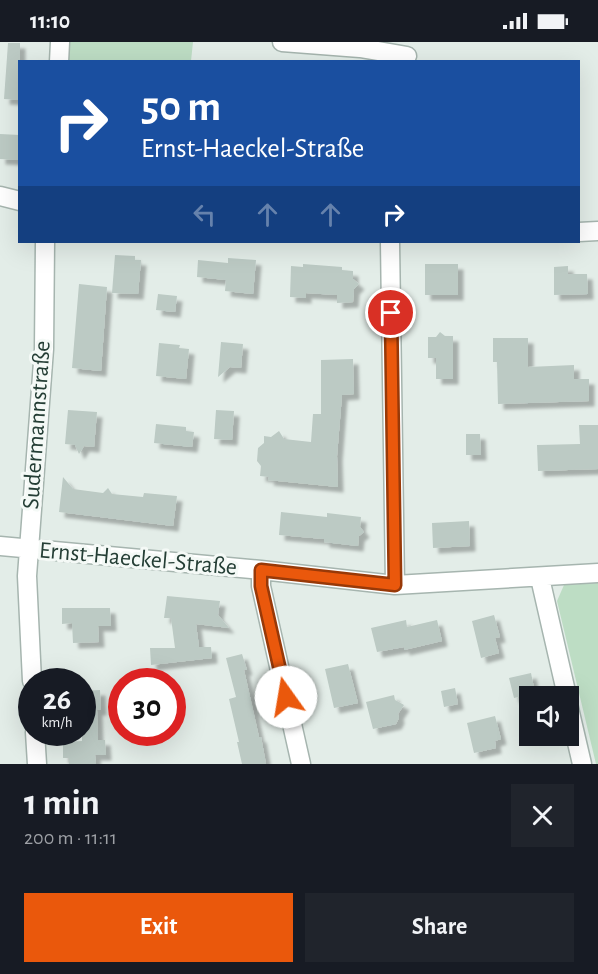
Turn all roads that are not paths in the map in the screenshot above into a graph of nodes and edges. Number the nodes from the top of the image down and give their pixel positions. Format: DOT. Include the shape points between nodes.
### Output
graph roads {
  1 [pos="60,42"];
  2 [pos="282,42"];
  3 [pos="407,53"];
  4 [pos="59,60"];
  5 [pos="0,196"];
  6 [pos="18,200"];
  7 [pos="598,231"];
  8 [pos="580,232"];
  9 [pos="45,243"];
  10 [pos="390,243"];
  11 [pos="0,546"];
  12 [pos="28,549"];
  13 [pos="261,570"];
  14 [pos="598,573"];
  15 [pos="540,578"];
  16 [pos="395,585"];
  17 [pos="31,668"];
  18 [pos="565,686"];
  19 [pos="36,746"];
  20 [pos="578,746"];
  21 [pos="37,764"];
  22 [pos="301,764"];
  23 [pos="582,764"];
  1 -- 4 [label="street"];
  2 -- 3 [label="street"];
  5 -- 6 [label="street"];
  7 -- 8 [label="street"];
  9 -- 12 [label="street, Sudermannstraße" via="44,349"];
  10 -- 16 [label="street"];
  11 -- 12 [label="street, Ernst-Haeckel-Straße"];
  12 -- 13 [label="street, Ernst-Haeckel-Straße"];
  12 -- 17 [label="street, Sudermannstraße"];
  13 -- 16 [label="street, Ernst-Haeckel-Straße"];
  13 -- 22 [label="street" via="261,586"];
  14 -- 15 [label="street, Ernst-Haeckel-Straße"];
  15 -- 16 [label="street, Ernst-Haeckel-Straße"];
  15 -- 18 [label="street"];
  19 -- 21 [label="street"];
  20 -- 23 [label="street"];
}
